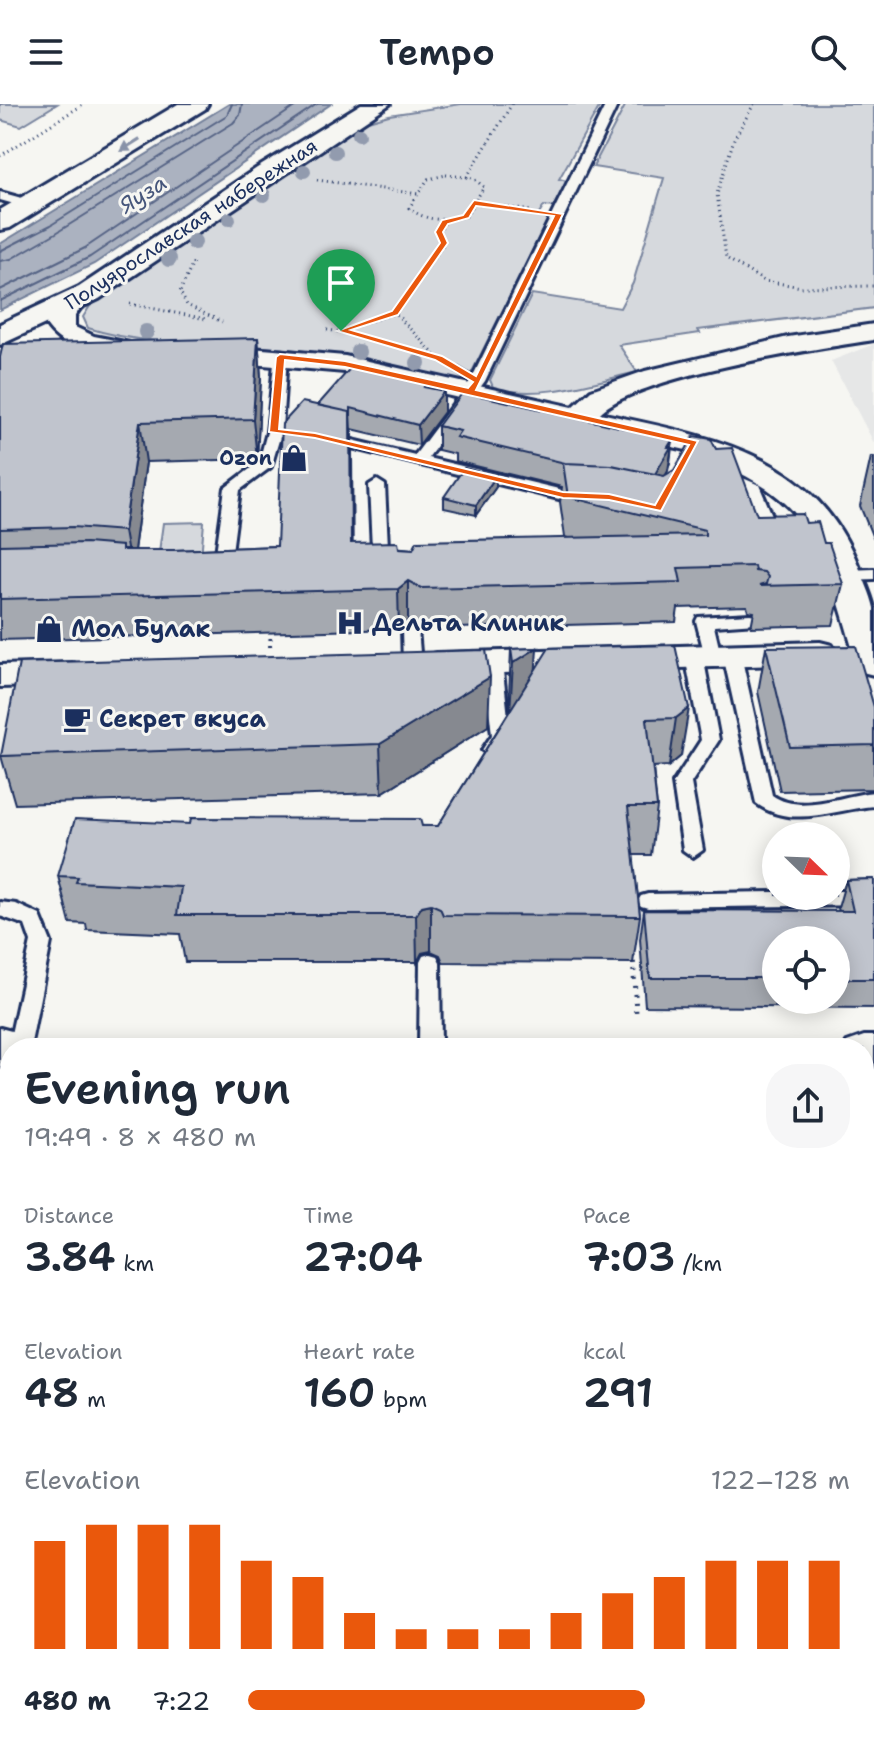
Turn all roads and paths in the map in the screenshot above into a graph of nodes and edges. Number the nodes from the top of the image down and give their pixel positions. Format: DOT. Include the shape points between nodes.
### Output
graph roads {
  1 [pos="84,104"];
  2 [pos="196,104"];
  3 [pos="378,104"];
  4 [pos="512,104"];
  5 [pos="612,104"];
  6 [pos="754,104"];
  7 [pos="0,156"];
  8 [pos="323,170"];
  9 [pos="467,177"];
  10 [pos="419,194"];
  11 [pos="0,196"];
  12 [pos="474,203"];
  13 [pos="32,205"];
  14 [pos="559,214"];
  15 [pos="0,222"];
  16 [pos="445,222"];
  17 [pos="204,254"];
  18 [pos="193,263"];
  19 [pos="179,269"];
  20 [pos="874,286"];
  21 [pos="71,303"];
  22 [pos="125,303"];
  23 [pos="395,313"];
  24 [pos="325,330"];
  25 [pos="341,331"];
  26 [pos="874,332"];
  27 [pos="355,335"];
  28 [pos="0,336"];
  29 [pos="0,347"];
  30 [pos="120,349"];
  31 [pos="424,354"];
  32 [pos="280,357"];
  33 [pos="470,391"];
  34 [pos="580,416"];
  35 [pos="274,432"];
  36 [pos="419,460"];
  37 [pos="713,469"];
  38 [pos="377,485"];
  39 [pos="609,497"];
  40 [pos="774,538"];
  41 [pos="408,574"];
  42 [pos="861,574"];
  43 [pos="211,581"];
  44 [pos="750,619"];
  45 [pos="271,621"];
  46 [pos="410,629"];
  47 [pos="270,647"];
  48 [pos="713,656"];
  49 [pos="873,656"];
  50 [pos="493,662"];
  51 [pos="396,665"];
  52 [pos="111,673"];
  53 [pos="0,676"];
  54 [pos="483,761"];
  55 [pos="874,799"];
  56 [pos="693,850"];
  57 [pos="874,898"];
  58 [pos="648,901"];
  59 [pos="0,909"];
  60 [pos="633,944"];
  61 [pos="430,962"];
  62 [pos="636,1014"];
  63 [pos="21,1038"];
  64 [pos="430,1038"];
  1 -- 7 [label="path"];
  2 -- 13 [label="main road, one-way"];
  3 -- 21 [label="main road, Полуярославская набережная"];
  4 -- 9 [label="path"];
  5 -- 14 [label="lane"];
  6 -- 20 [label="path" via="734,139 717,194 726,258 764,281 802,287"];
  8 -- 10 [label="path" via="311,179"];
  9 -- 10 [label="path" via="428,179"];
  9 -- 12 [label="path" via="484,187"];
  10 -- 16 [label="path" via="409,208 422,219"];
  11 -- 13 [label="lane"];
  12 -- 14 [label="path"];
  12 -- 16 [label="path" via="466,216"];
  13 -- 15 [label="main road"];
  14 -- 33 [label="lane"];
  16 -- 23 [label="path" via="439,232 444,243"];
  17 -- 18 [label="path"];
  18 -- 19 [label="path"];
  18 -- 22 [label="path" via="180,292 193,309 223,323"];
  21 -- 28 [label="main road, Полуярославская набережная"];
  21 -- 30 [label="street" via="60,319 66,334"];
  23 -- 25 [label="path"];
  23 -- 31 [label="path" via="438,358"];
  24 -- 25 [label="path"];
  25 -- 27 [label="path"];
  26 -- 34 [label="street" via="788,345 634,383 601,396"];
  29 -- 30 [label="street"];
  30 -- 32 [label="street"];
  32 -- 33 [label="street" via="345,364"];
  32 -- 35 [label="lane"];
  33 -- 34 [label="street"];
  33 -- 36 [label="lane"];
  34 -- 42 [label="street" via="690,453 734,455 775,478 807,503"];
  35 -- 36 [label="lane" via="315,435"];
  35 -- 43 [label="lane" via="266,464 233,488 224,573"];
  36 -- 39 [label="lane" via="563,495"];
  37 -- 40 [label="lane" via="754,488"];
  38 -- 41 [label="lane" via="380,549 408,566"];
  42 -- 49 [label="street"];
  44 -- 48 [label="lane" via="704,621"];
  45 -- 47 [label="path"];
  46 -- 51 [label="lane"];
  48 -- 49 [label="street"];
  48 -- 50 [label="street"];
  48 -- 55 [label="lane" via="763,798 779,808 827,808"];
  48 -- 56 [label="lane" via="710,740 682,783"];
  50 -- 51 [label="street"];
  50 -- 54 [label="lane" via="501,736"];
  52 -- 53 [label="street"];
  57 -- 58 [label="lane"];
  59 -- 63 [label="lane" via="33,920 41,942"];
  60 -- 62 [label="path"];
  61 -- 64 [label="lane"];
}
